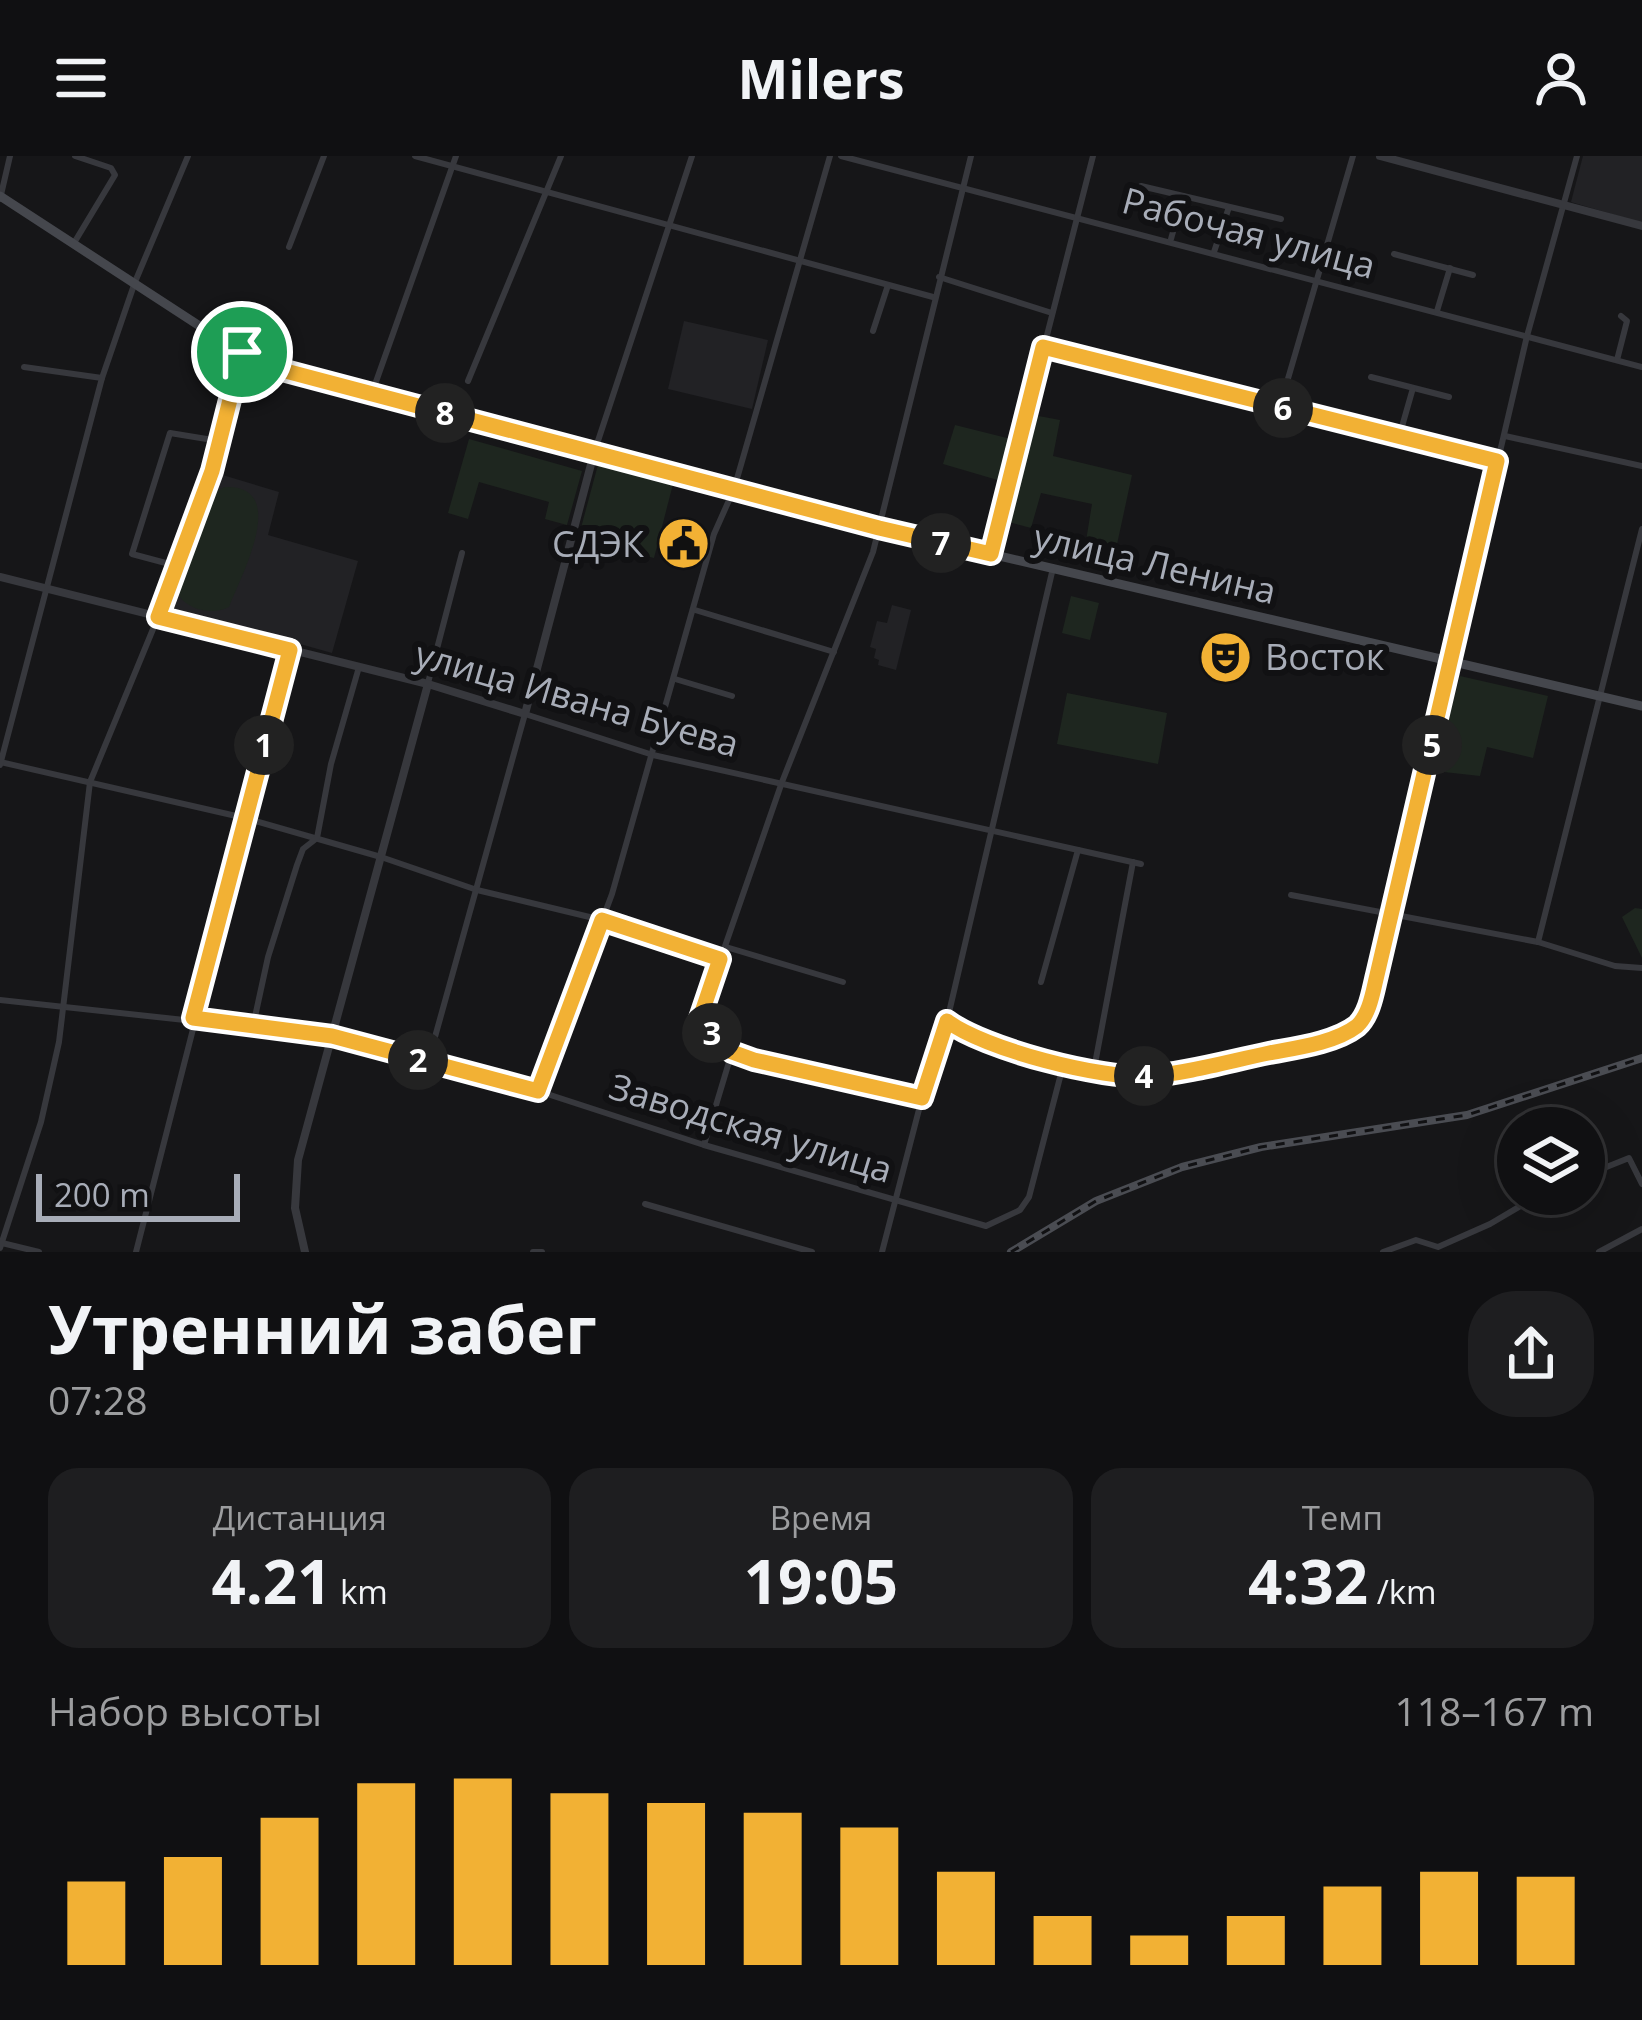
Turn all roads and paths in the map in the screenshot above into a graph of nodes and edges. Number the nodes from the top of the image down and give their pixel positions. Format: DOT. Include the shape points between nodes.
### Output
graph roads {
  1 [pos="10,156"];
  2 [pos="75,156"];
  3 [pos="188,156"];
  4 [pos="324,156"];
  5 [pos="415,156"];
  6 [pos="457,156"];
  7 [pos="561,156"];
  8 [pos="692,156"];
  9 [pos="830,156"];
  10 [pos="841,156"];
  11 [pos="971,156"];
  12 [pos="1094,156"];
  13 [pos="1352,156"];
  14 [pos="1380,156"];
  15 [pos="1575,157"];
  16 [pos="452,167"];
  17 [pos="1141,186"];
  18 [pos="963,187"];
  19 [pos="547,192"];
  20 [pos="1183,196"];
  21 [pos="0,197"];
  22 [pos="1565,204"];
  23 [pos="1229,207"];
  24 [pos="1078,216"];
  25 [pos="1281,219"];
  26 [pos="669,224"];
  27 [pos="1642,226"];
  28 [pos="1170,241"];
  29 [pos="74,243"];
  30 [pos="289,247"];
  31 [pos="1214,252"];
  32 [pos="1394,254"];
  33 [pos="800,261"];
  34 [pos="1450,268"];
  35 [pos="1473,274"];
  36 [pos="939,277"];
  37 [pos="1315,279"];
  38 [pos="135,282"];
  39 [pos="888,285"];
  40 [pos="934,297"];
  41 [pos="1437,311"];
  42 [pos="1052,313"];
  43 [pos="1621,316"];
  44 [pos="873,331"];
  45 [pos="1527,336"];
  46 [pos="1043,347"];
  47 [pos="242,352"];
  48 [pos="1617,360"];
  49 [pos="1642,367"];
  50 [pos="24,368"];
  51 [pos="1371,377"];
  52 [pos="101,378"];
  53 [pos="468,381"];
  54 [pos="1413,388"];
  55 [pos="372,393"];
  56 [pos="1449,397"];
  57 [pos="1279,407"];
  58 [pos="1505,436"];
  59 [pos="1400,437"];
  60 [pos="219,441"];
  61 [pos="594,453"];
  62 [pos="1497,461"];
  63 [pos="1642,466"];
  64 [pos="734,489"];
  65 [pos="879,528"];
  66 [pos="1642,529"];
  67 [pos="462,553"];
  68 [pos="991,554"];
  69 [pos="177,566"];
  70 [pos="1053,568"];
  71 [pos="0,577"];
  72 [pos="47,589"];
  73 [pos="695,610"];
  74 [pos="158,617"];
  75 [pos="290,650"];
  76 [pos="834,652"];
  77 [pos="1450,661"];
  78 [pos="359,667"];
  79 [pos="675,680"];
  80 [pos="428,684"];
  81 [pos="732,696"];
  82 [pos="1599,696"];
  83 [pos="1642,706"];
  84 [pos="525,714"];
  85 [pos="653,755"];
  86 [pos="0,763"];
  87 [pos="90,782"];
  88 [pos="782,782"];
  89 [pos="244,818"];
  90 [pos="993,832"];
  91 [pos="317,838"];
  92 [pos="1078,850"];
  93 [pos="381,857"];
  94 [pos="478,890"];
  95 [pos="1291,895"];
  96 [pos="1388,914"];
  97 [pos="602,920"];
  98 [pos="1538,942"];
  99 [pos="726,947"];
  100 [pos="720,959"];
  101 [pos="1642,968"];
  102 [pos="843,982"];
  103 [pos="1041,982"];
  104 [pos="0,1000"];
  105 [pos="63,1008"];
  106 [pos="193,1018"];
  107 [pos="947,1021"];
  108 [pos="253,1026"];
  109 [pos="332,1036"];
  110 [pos="732,1052"];
  111 [pos="428,1062"];
  112 [pos="1064,1063"];
  113 [pos="1094,1069"];
  114 [pos="538,1091"];
  115 [pos="922,1098"];
  116 [pos="704,1145"];
  117 [pos="1605,1168"];
  118 [pos="1642,1184"];
  119 [pos="898,1200"];
  120 [pos="645,1204"];
  121 [pos="1505,1215"];
  122 [pos="1642,1229"];
  123 [pos="0,1244"];
  124 [pos="1437,1249"];
  125 [pos="39,1252"];
  126 [pos="136,1252"];
  127 [pos="304,1252"];
  128 [pos="812,1252"];
  129 [pos="882,1252"];
  130 [pos="1383,1252"];
  131 [pos="1599,1252"];
  1 -- 21 [label="street"];
  2 -- 29 [label="street" via="116,175"];
  3 -- 38 [label="street"];
  4 -- 30 [label="street"];
  5 -- 16 [label="street"];
  6 -- 16 [label="street"];
  7 -- 19 [label="street"];
  8 -- 26 [label="street"];
  9 -- 33 [label="street"];
  10 -- 18 [label="street, Рабочая улица"];
  11 -- 18 [label="street"];
  12 -- 24 [label="street"];
  13 -- 37 [label="street"];
  14 -- 22 [label="street"];
  15 -- 22 [label="street"];
  16 -- 19 [label="street"];
  16 -- 55 [label="street"];
  17 -- 20 [label="street"];
  18 -- 24 [label="street, Рабочая улица"];
  18 -- 36 [label="street"];
  19 -- 26 [label="street"];
  19 -- 53 [label="street"];
  20 -- 23 [label="street"];
  20 -- 28 [label="street"];
  21 -- 29 [label="main road, улица Ленина"];
  22 -- 27 [label="street"];
  22 -- 45 [label="street"];
  23 -- 25 [label="street"];
  23 -- 31 [label="street"];
  24 -- 28 [label="street, Рабочая улица"];
  24 -- 42 [label="street"];
  26 -- 33 [label="street"];
  26 -- 61 [label="street"];
  28 -- 31 [label="street, Рабочая улица"];
  29 -- 38 [label="main road, улица Ленина"];
  31 -- 37 [label="street, Рабочая улица"];
  32 -- 34 [label="street"];
  33 -- 39 [label="street"];
  33 -- 64 [label="street"];
  34 -- 35 [label="street"];
  34 -- 41 [label="street"];
  36 -- 40 [label="street"];
  36 -- 42 [label="street"];
  37 -- 41 [label="street, Рабочая улица"];
  37 -- 57 [label="street"];
  38 -- 47 [label="main road, улица Ленина"];
  38 -- 52 [label="street"];
  39 -- 40 [label="street"];
  39 -- 44 [label="street"];
  40 -- 65 [label="street"];
  41 -- 45 [label="street, Рабочая улица"];
  42 -- 46 [label="street"];
  43 -- 48 [label="street" via="1627,321"];
  45 -- 48 [label="street, Рабочая улица"];
  45 -- 58 [label="street"];
  46 -- 57 [label="street"];
  46 -- 68 [label="street"];
  47 -- 55 [label="main road, улица Ленина"];
  47 -- 60 [label="street"];
  48 -- 49 [label="street, Рабочая улица"];
  50 -- 52 [label="street"];
  51 -- 54 [label="street"];
  52 -- 72 [label="street"];
  54 -- 56 [label="street"];
  54 -- 59 [label="street"];
  55 -- 61 [label="main road, улица Ленина"];
  57 -- 59 [label="street"];
  58 -- 62 [label="street"];
  58 -- 63 [label="street"];
  59 -- 62 [label="street"];
  60 -- 69 [label="street"];
  60 -- 69 [label="street" via="170,433 132,554"];
  61 -- 64 [label="main road, улица Ленина"];
  61 -- 84 [label="street"];
  62 -- 77 [label="street"];
  64 -- 65 [label="main road, улица Ленина"];
  64 -- 73 [label="street"];
  65 -- 68 [label="main road, улица Ленина"];
  65 -- 76 [label="street"];
  66 -- 82 [label="street"];
  67 -- 80 [label="street"];
  68 -- 70 [label="main road, улица Ленина"];
  69 -- 74 [label="street"];
  70 -- 77 [label="main road, улица Ленина"];
  70 -- 90 [label="street"];
  71 -- 72 [label="street, улица Ивана Буева"];
  72 -- 74 [label="street, улица Ивана Буева"];
  72 -- 86 [label="street"];
  73 -- 76 [label="street"];
  73 -- 79 [label="street"];
  74 -- 75 [label="street, улица Ивана Буева"];
  74 -- 87 [label="street"];
  75 -- 78 [label="street, улица Ивана Буева"];
  75 -- 89 [label="street"];
  76 -- 88 [label="street"];
  77 -- 82 [label="main road, улица Ленина"];
  77 -- 96 [label="street"];
  78 -- 80 [label="street, улица Ивана Буева"];
  78 -- 91 [label="street"];
  79 -- 81 [label="street"];
  79 -- 85 [label="street"];
  80 -- 84 [label="street, улица Ивана Буева"];
  80 -- 93 [label="street"];
  82 -- 83 [label="main road, улица Ленина"];
  82 -- 98 [label="street"];
  84 -- 85 [label="street, улица Ивана Буева"];
  84 -- 94 [label="street"];
  85 -- 88 [label="street, улица Ивана Буева"];
  85 -- 97 [label="street"];
  86 -- 87 [label="street"];
  87 -- 89 [label="street"];
  87 -- 105 [label="street"];
  88 -- 90 [label="street, улица Ивана Буева"];
  88 -- 99 [label="street"];
  89 -- 91 [label="street"];
  89 -- 106 [label="street"];
  90 -- 92 [label="street, улица Ивана Буева"];
  90 -- 107 [label="street"];
  91 -- 93 [label="street"];
  91 -- 108 [label="street" via="297,865"];
  92 -- 103 [label="street"];
  92 -- 113 [label="street, улица Ивана Буева" via="1137,863"];
  93 -- 94 [label="street"];
  93 -- 109 [label="street"];
  94 -- 97 [label="street"];
  94 -- 111 [label="street"];
  95 -- 96 [label="street"];
  96 -- 98 [label="street"];
  96 -- 113 [label="street" via="1367,1009 1345,1033 1148,1077"];
  97 -- 100 [label="street"];
  97 -- 114 [label="street"];
  98 -- 101 [label="street"];
  99 -- 100 [label="street"];
  99 -- 102 [label="street"];
  100 -- 110 [label="street" via="699,1021"];
  104 -- 105 [label="street, Заводская улица"];
  105 -- 106 [label="street, Заводская улица"];
  105 -- 123 [label="street" via="41,1122"];
  106 -- 108 [label="street, Заводская улица"];
  106 -- 126 [label="street"];
  107 -- 112 [label="street" via="1007,1050"];
  107 -- 115 [label="street"];
  108 -- 109 [label="street, Заводская улица"];
  109 -- 111 [label="street, Заводская улица"];
  109 -- 127 [label="street" via="294,1187"];
  110 -- 115 [label="street"];
  110 -- 116 [label="street"];
  111 -- 114 [label="street, Заводская улица"];
  112 -- 113 [label="street"];
  112 -- 119 [label="street, Заводская улица" via="1019,1210 989,1225"];
  114 -- 116 [label="street, Заводская улица"];
  115 -- 119 [label="street"];
  116 -- 119 [label="street, Заводская улица"];
  117 -- 118 [label="street" via="1629,1158"];
  119 -- 129 [label="street"];
  120 -- 128 [label="street"];
  121 -- 124 [label="street"];
  122 -- 131 [label="street"];
  123 -- 125 [label="street"];
  124 -- 130 [label="street" via="1416,1240"];
}
